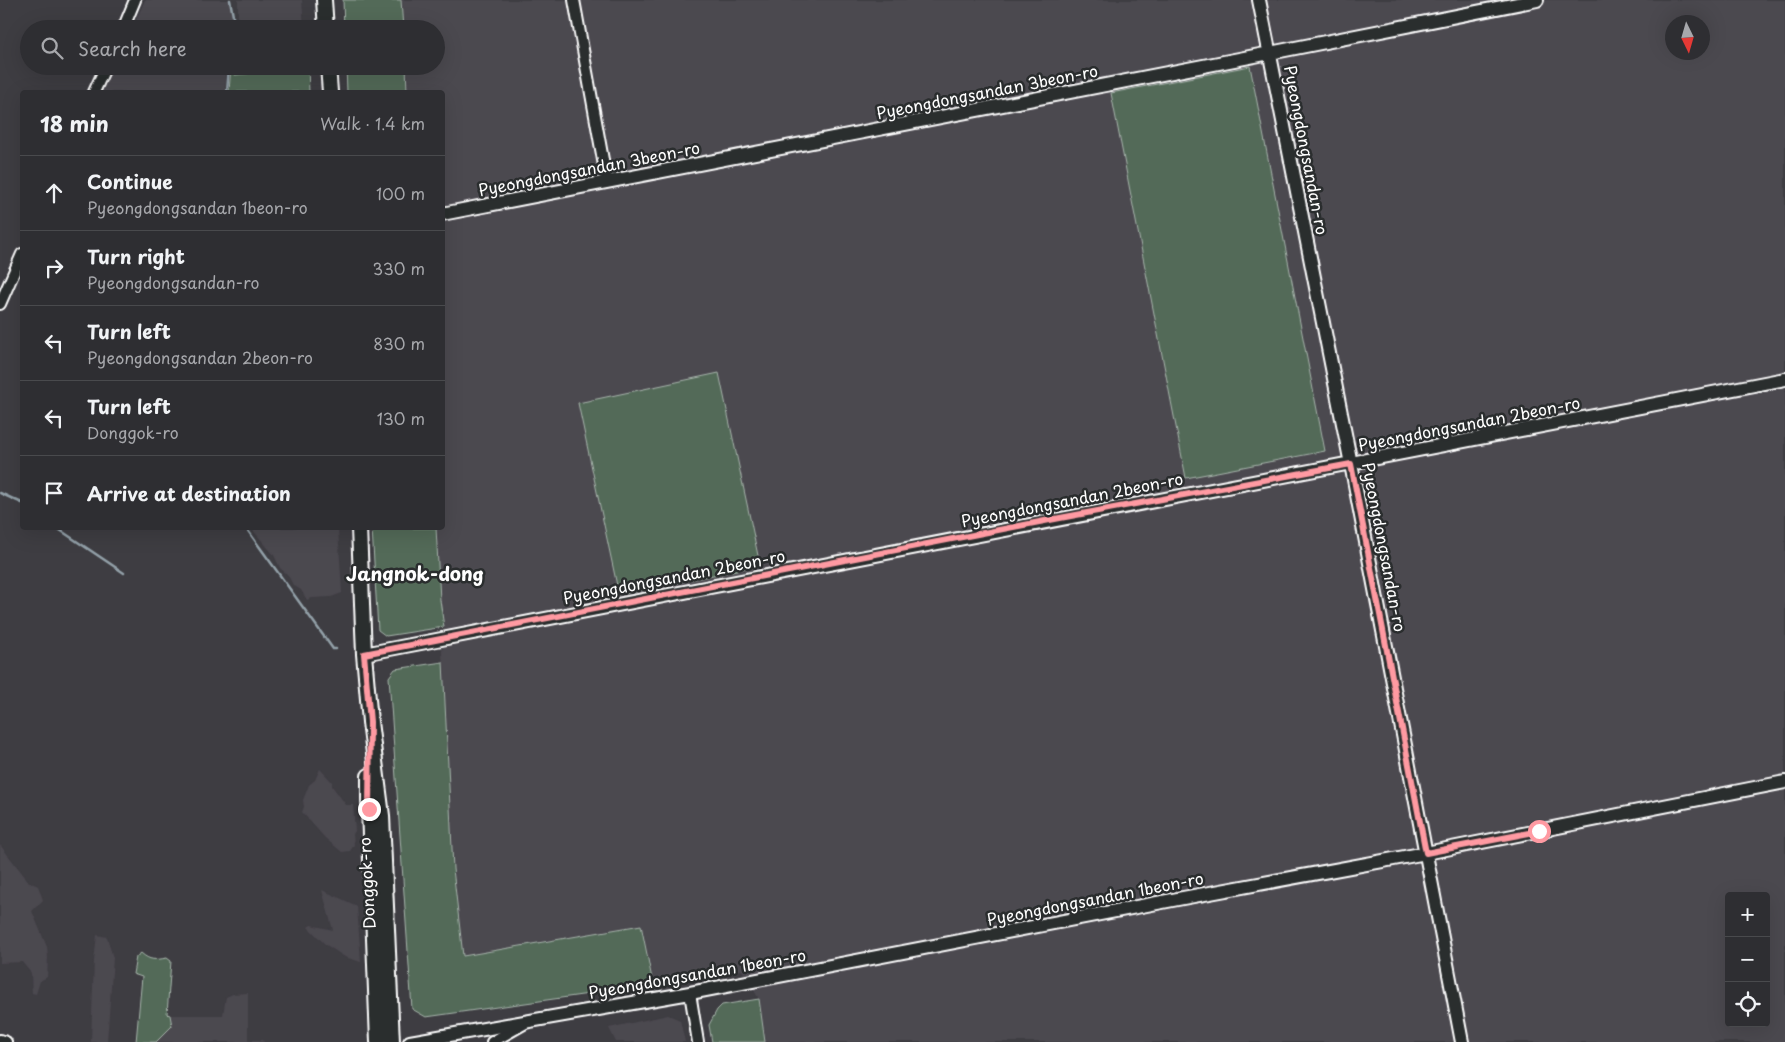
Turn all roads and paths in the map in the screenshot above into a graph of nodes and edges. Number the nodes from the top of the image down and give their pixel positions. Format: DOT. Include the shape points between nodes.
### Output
graph roads {
  1 [pos="135,0"];
  2 [pos="324,0"];
  3 [pos="574,0"];
  4 [pos="1259,0"];
  5 [pos="1537,0"];
  6 [pos="127,20"];
  7 [pos="325,20"];
  8 [pos="1270,53"];
  9 [pos="102,75"];
  10 [pos="329,75"];
  11 [pos="95,90"];
  12 [pos="330,90"];
  13 [pos="607,182"];
  14 [pos="445,213"];
  15 [pos="20,259"];
  16 [pos="0,304"];
  17 [pos="1785,379"];
  18 [pos="1351,464"];
  19 [pos="359,530"];
  20 [pos="364,654"];
  21 [pos="370,722"];
  22 [pos="1785,782"];
  23 [pos="1426,853"];
  24 [pos="690,993"];
  25 [pos="532,1020"];
  26 [pos="0,1040"];
  27 [pos="6,1042"];
  28 [pos="378,1042"];
  29 [pos="392,1042"];
  30 [pos="410,1042"];
  31 [pos="492,1042"];
  32 [pos="698,1042"];
  33 [pos="1462,1042"];
  1 -- 6 [label="street"];
  2 -- 7 [label="main road"];
  3 -- 13 [label="street"];
  4 -- 8 [label="street, Pyeongdongsandan-ro"];
  5 -- 8 [label="street, Pyeongdongsandan 3beon-ro"];
  8 -- 13 [label="street, Pyeongdongsandan 3beon-ro"];
  8 -- 18 [label="street, Pyeongdongsandan-ro"];
  9 -- 11 [label="street"];
  10 -- 12 [label="main road"];
  13 -- 14 [label="street, Pyeongdongsandan 3beon-ro"];
  15 -- 16 [label="street"];
  17 -- 18 [label="street, Pyeongdongsandan 2beon-ro"];
  18 -- 20 [label="street, Pyeongdongsandan 2beon-ro"];
  18 -- 23 [label="street, Pyeongdongsandan-ro"];
  19 -- 20 [label="main road, Donggok-ro"];
  20 -- 21 [label="main road, Donggok-ro"];
  21 -- 28 [label="main road, Donggok-ro" via="369,809"];
  21 -- 29 [label="main road, Donggok-ro" via="382,816"];
  22 -- 23 [label="street, Pyeongdongsandan 1beon-ro"];
  23 -- 24 [label="street, Pyeongdongsandan 1beon-ro"];
  23 -- 33 [label="street, Pyeongdongsandan-ro"];
  24 -- 25 [label="street, Pyeongdongsandan 1beon-ro"];
  24 -- 32 [label="street"];
  25 -- 30 [label="street, Pyeongdongsandan 1beon-ro"];
  25 -- 31 [label="street"];
  26 -- 27 [label="street"];
}
